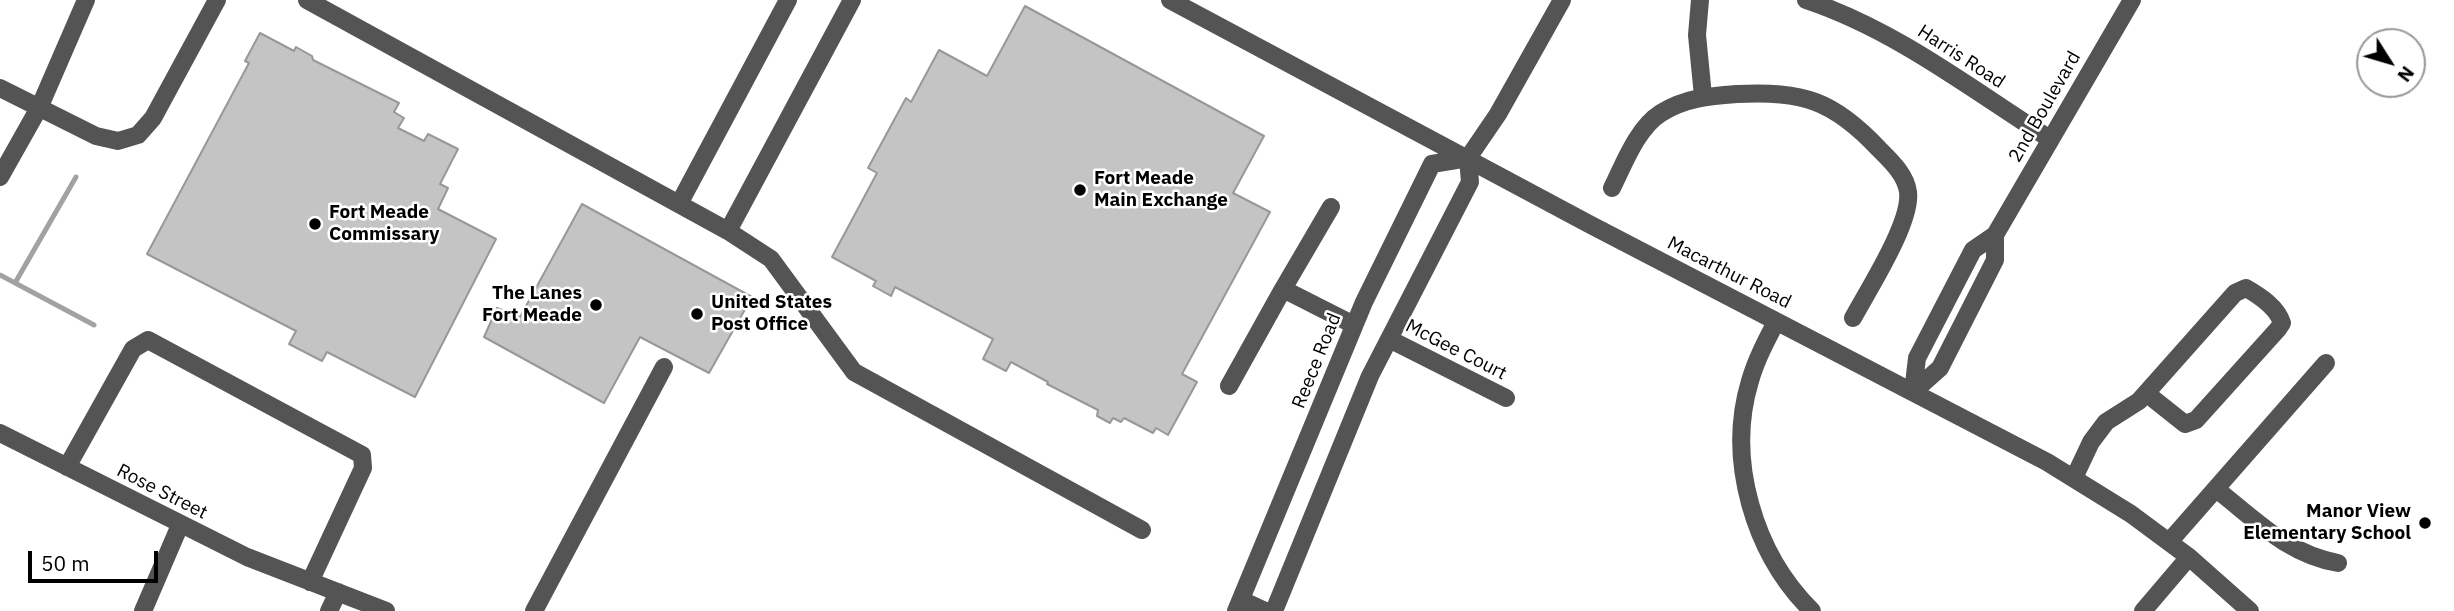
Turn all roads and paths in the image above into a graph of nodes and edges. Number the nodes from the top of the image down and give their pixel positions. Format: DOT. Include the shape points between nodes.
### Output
graph roads {
  1 [pos="86,0"];
  2 [pos="217,0"];
  3 [pos="307,0"];
  4 [pos="788,0"];
  5 [pos="852,0"];
  6 [pos="1170,0"];
  7 [pos="1562,0"];
  8 [pos="1700,0"];
  9 [pos="1806,0"];
  10 [pos="2132,0"];
  11 [pos="0,88"];
  12 [pos="1703,96"];
  13 [pos="40,106"];
  14 [pos="2050,139"];
  15 [pos="1468,158"];
  16 [pos="0,177"];
  17 [pos="1612,188"];
  18 [pos="679,204"];
  19 [pos="1331,207"];
  20 [pos="728,231"];
  21 [pos="1995,235"];
  22 [pos="1283,289"];
  23 [pos="1853,318"];
  24 [pos="1776,322"];
  25 [pos="1354,325"];
  26 [pos="1389,339"];
  27 [pos="2326,363"];
  28 [pos="664,367"];
  29 [pos="1229,386"];
  30 [pos="1913,393"];
  31 [pos="2146,393"];
  32 [pos="1506,398"];
  33 [pos="0,433"];
  34 [pos="67,467"];
  35 [pos="2074,478"];
  36 [pos="2216,489"];
  37 [pos="180,525"];
  38 [pos="1142,530"];
  39 [pos="2169,542"];
  40 [pos="2189,557"];
  41 [pos="2338,563"];
  42 [pos="310,582"];
  43 [pos="338,592"];
  44 [pos="1238,606"];
  45 [pos="143,611"];
  46 [pos="329,611"];
  47 [pos="386,611"];
  48 [pos="534,611"];
  49 [pos="1265,611"];
  50 [pos="1274,611"];
  51 [pos="1812,611"];
  52 [pos="2143,611"];
  53 [pos="2250,611"];
  1 -- 13 [label="street"];
  2 -- 13 [label="street" via="153,118 138,135 118,141 96,136"];
  3 -- 18 [label="street"];
  4 -- 18 [label="street"];
  5 -- 20 [label="street"];
  6 -- 15 [label="street, Macarthur Road"];
  7 -- 15 [label="street"];
  8 -- 12 [label="street" via="1697,35"];
  9 -- 14 [label="street, Harris Road" via="1876,28"];
  10 -- 14 [label="street, 2nd Boulevard"];
  11 -- 13 [label="street"];
  12 -- 17 [label="street" via="1658,115 1645,129"];
  12 -- 23 [label="street" via="1780,93 1811,100 1856,124 1895,165 1908,192 1906,211"];
  13 -- 16 [label="street"];
  14 -- 21 [label="street, 2nd Boulevard"];
  15 -- 24 [label="street, Macarthur Road"];
  15 -- 25 [label="street, Reece Road" via="1433,164"];
  15 -- 26 [label="street" via="1470,182"];
  18 -- 20 [label="street"];
  19 -- 22 [label="street"];
  20 -- 38 [label="street" via="771,259 854,372"];
  21 -- 30 [label="street, 2nd Boulevard" via="1995,260 1940,368"];
  21 -- 30 [label="street, 2nd Boulevard" via="1973,250 1917,358"];
  22 -- 25 [label="street"];
  22 -- 29 [label="street"];
  24 -- 30 [label="street, Macarthur Road"];
  24 -- 51 [label="street" via="1749,382 1742,458 1754,519 1768,551"];
  25 -- 44 [label="street, Reece Road"];
  26 -- 32 [label="street, McGee Court"];
  26 -- 50 [label="street"];
  27 -- 36 [label="street"];
  28 -- 48 [label="street"];
  30 -- 35 [label="street, Macarthur Road"];
  31 -- 31 [label="street" via="2235,293 2246,288 2279,313 2282,323 2278,329 2196,420 2185,424"];
  31 -- 35 [label="street" via="2106,422"];
  33 -- 34 [label="street, Rose Street"];
  34 -- 37 [label="street, Rose Street"];
  34 -- 42 [label="street" via="133,349 148,340 362,455 363,468"];
  35 -- 39 [label="street, Macarthur Road"];
  36 -- 39 [label="street"];
  36 -- 41 [label="street" via="2291,547 2314,559"];
  37 -- 42 [label="street, Rose Street"];
  37 -- 45 [label="street"];
  39 -- 40 [label="street, Macarthur Road"];
  40 -- 52 [label="street"];
  40 -- 53 [label="street, Macarthur Road"];
  42 -- 43 [label="street, Rose Street"];
  43 -- 46 [label="street"];
  43 -- 47 [label="street, Rose Street"];
  44 -- 49 [label="street"];
}
